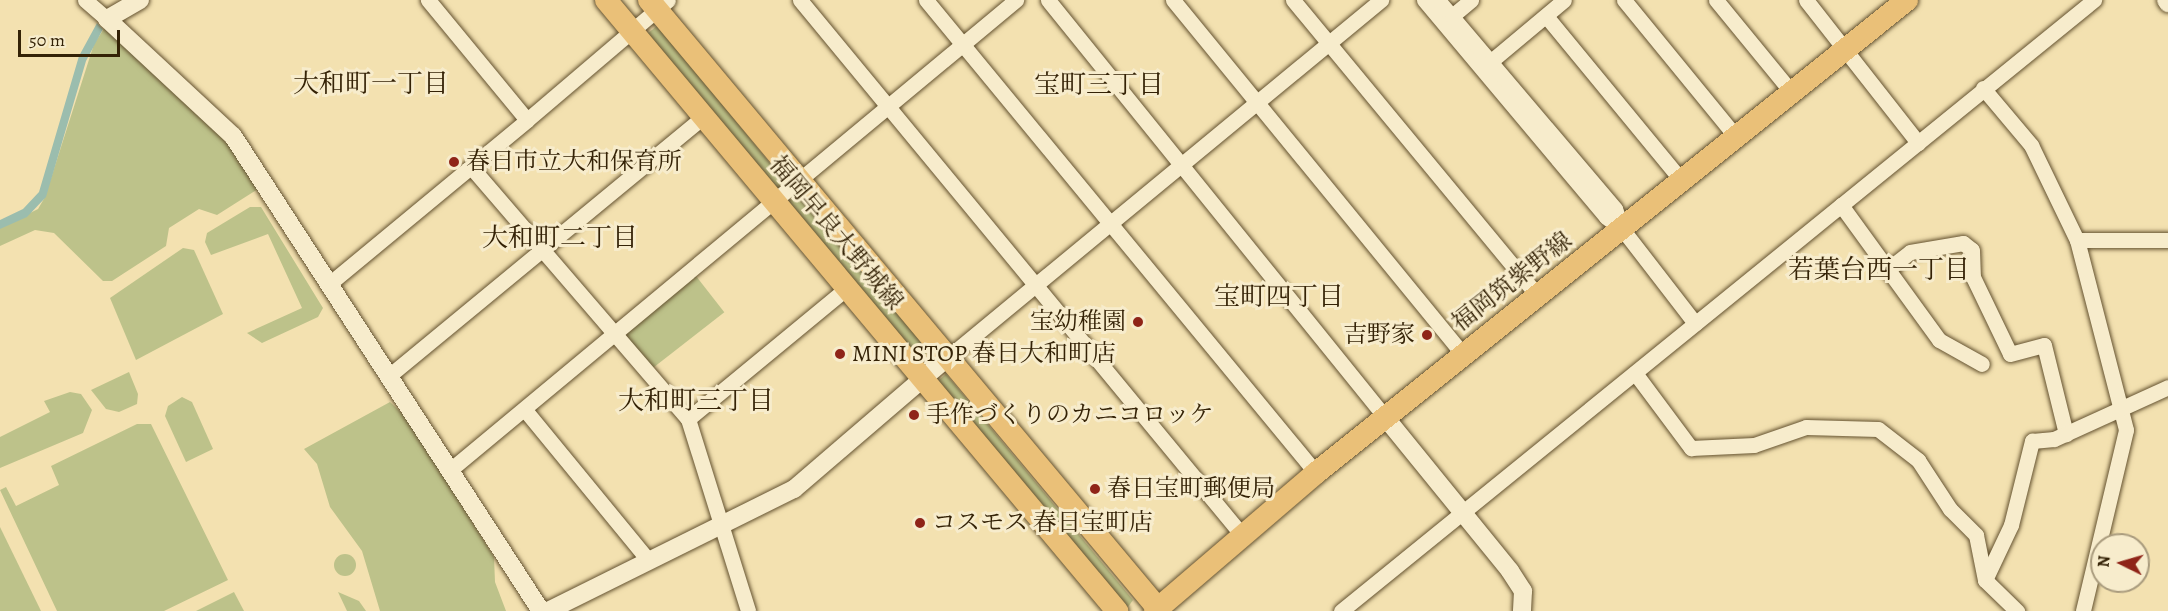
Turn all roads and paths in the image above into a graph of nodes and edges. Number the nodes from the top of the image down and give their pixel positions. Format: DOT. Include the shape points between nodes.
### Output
graph roads {
  1 [pos="140,0"];
  2 [pos="428,0"];
  3 [pos="606,0"];
  4 [pos="800,0"];
  5 [pos="926,0"];
  6 [pos="1016,0"];
  7 [pos="1047,0"];
  8 [pos="1173,0"];
  9 [pos="1293,0"];
  10 [pos="1381,0"];
  11 [pos="1424,0"];
  12 [pos="1438,0"];
  13 [pos="1471,0"];
  14 [pos="1564,0"];
  15 [pos="1624,0"];
  16 [pos="1716,0"];
  17 [pos="1806,0"];
  18 [pos="2094,0"];
  19 [pos="87,2"];
  20 [pos="1901,2"];
  21 [pos="658,3"];
  22 [pos="1452,16"];
  23 [pos="1546,16"];
  24 [pos="106,18"];
  25 [pos="634,32"];
  26 [pos="1329,44"];
  27 [pos="964,46"];
  28 [pos="1846,47"];
  29 [pos="1486,65"];
  30 [pos="1983,88"];
  31 [pos="1792,93"];
  32 [pos="1258,102"];
  33 [pos="889,107"];
  34 [pos="705,115"];
  35 [pos="527,120"];
  36 [pos="1737,138"];
  37 [pos="1918,143"];
  38 [pos="1183,165"];
  39 [pos="472,168"];
  40 [pos="800,182"];
  41 [pos="1683,182"];
  42 [pos="775,202"];
  43 [pos="1841,205"];
  44 [pos="1112,224"];
  45 [pos="1623,230"];
  46 [pos="2077,240"];
  47 [pos="2168,240"];
  48 [pos="541,249"];
  49 [pos="1887,270"];
  50 [pos="329,284"];
  51 [pos="1037,286"];
  52 [pos="848,287"];
  53 [pos="1538,296"];
  54 [pos="1695,323"];
  55 [pos="614,336"];
  56 [pos="1462,354"];
  57 [pos="946,358"];
  58 [pos="1982,364"];
  59 [pos="1635,373"];
  60 [pos="390,375"];
  61 [pos="921,380"];
  62 [pos="2168,387"];
  63 [pos="2120,409"];
  64 [pos="525,410"];
  65 [pos="1385,417"];
  66 [pos="688,419"];
  67 [pos="2066,434"];
  68 [pos="450,470"];
  69 [pos="1316,473"];
  70 [pos="1461,513"];
  71 [pos="719,527"];
  72 [pos="1242,535"];
  73 [pos="649,561"];
  74 [pos="1985,580"];
  75 [pos="1158,610"];
  76 [pos="541,611"];
  77 [pos="548,611"];
  78 [pos="748,611"];
  79 [pos="1117,611"];
  80 [pos="1341,611"];
  81 [pos="1522,611"];
  82 [pos="2017,611"];
  83 [pos="2083,611"];
  1 -- 24 [label="street"];
  2 -- 35 [label="street"];
  3 -- 25 [label="main road, 福岡早良大野城線"];
  4 -- 33 [label="street"];
  5 -- 27 [label="street"];
  6 -- 27 [label="street"];
  7 -- 38 [label="street"];
  8 -- 32 [label="street"];
  9 -- 26 [label="street"];
  10 -- 26 [label="street"];
  11 -- 29 [label="street"];
  12 -- 22 [label="street"];
  13 -- 22 [label="street"];
  14 -- 23 [label="street"];
  15 -- 36 [label="street"];
  16 -- 31 [label="street"];
  17 -- 28 [label="street"];
  18 -- 30 [label="street"];
  19 -- 24 [label="street"];
  20 -- 28 [label="main road, 福岡筑紫野線"];
  21 -- 25 [label="street"];
  21 -- 40 [label="main road, 福岡早良大野城線"];
  22 -- 29 [label="street"];
  23 -- 29 [label="street"];
  23 -- 41 [label="street"];
  24 -- 50 [label="street" via="233,136"];
  25 -- 34 [label="main road, 福岡早良大野城線"];
  25 -- 35 [label="street"];
  26 -- 32 [label="street"];
  26 -- 53 [label="street"];
  27 -- 33 [label="street"];
  27 -- 44 [label="street"];
  28 -- 31 [label="main road, 福岡筑紫野線"];
  28 -- 37 [label="street"];
  29 -- 45 [label="street" via="1615,209"];
  30 -- 37 [label="street"];
  30 -- 46 [label="street" via="2031,145"];
  31 -- 36 [label="main road, 福岡筑紫野線"];
  32 -- 38 [label="street"];
  32 -- 56 [label="street"];
  33 -- 40 [label="street"];
  33 -- 51 [label="street"];
  34 -- 42 [label="main road, 福岡早良大野城線"];
  34 -- 48 [label="street"];
  35 -- 39 [label="street"];
  36 -- 41 [label="main road, 福岡筑紫野線"];
  37 -- 43 [label="street"];
  38 -- 44 [label="street"];
  38 -- 65 [label="street"];
  39 -- 48 [label="street"];
  39 -- 50 [label="street"];
  40 -- 42 [label="street"];
  40 -- 57 [label="main road, 福岡早良大野城線"];
  41 -- 45 [label="main road, 福岡筑紫野線"];
  42 -- 52 [label="main road, 福岡早良大野城線"];
  42 -- 55 [label="street"];
  43 -- 49 [label="street"];
  43 -- 54 [label="street"];
  44 -- 51 [label="street"];
  44 -- 69 [label="street"];
  45 -- 53 [label="main road, 福岡筑紫野線"];
  45 -- 54 [label="street"];
  46 -- 47 [label="street"];
  46 -- 63 [label="street"];
  48 -- 55 [label="street"];
  48 -- 60 [label="street"];
  49 -- 58 [label="street" via="1939,340"];
  49 -- 67 [label="street" via="1910,252 1963,243 1972,250 1973,277 2010,354 2044,345"];
  50 -- 60 [label="street"];
  51 -- 57 [label="street"];
  51 -- 72 [label="street"];
  52 -- 61 [label="main road, 福岡早良大野城線"];
  52 -- 66 [label="street"];
  53 -- 56 [label="main road, 福岡筑紫野線"];
  54 -- 59 [label="street"];
  55 -- 64 [label="street"];
  55 -- 66 [label="street"];
  56 -- 65 [label="main road, 福岡筑紫野線"];
  57 -- 61 [label="street"];
  57 -- 75 [label="main road, 福岡早良大野城線"];
  59 -- 70 [label="street"];
  59 -- 74 [label="street" via="1691,448 1754,445 1806,427 1878,429 1918,460 1950,509 1976,535"];
  60 -- 68 [label="street"];
  61 -- 71 [label="street" via="794,489"];
  61 -- 79 [label="main road, 福岡早良大野城線"];
  62 -- 63 [label="street"];
  63 -- 67 [label="street"];
  63 -- 83 [label="street" via="2126,430"];
  64 -- 68 [label="street"];
  64 -- 73 [label="street"];
  65 -- 69 [label="main road, 福岡筑紫野線"];
  65 -- 70 [label="street"];
  66 -- 71 [label="street"];
  67 -- 74 [label="street" via="2032,441 2011,525"];
  68 -- 76 [label="street"];
  69 -- 72 [label="main road, 福岡筑紫野線"];
  70 -- 80 [label="street"];
  70 -- 81 [label="street" via="1524,591"];
  71 -- 73 [label="street"];
  71 -- 78 [label="street"];
  72 -- 75 [label="main road, 福岡筑紫野線"];
  73 -- 77 [label="street"];
  74 -- 82 [label="street"];
}
